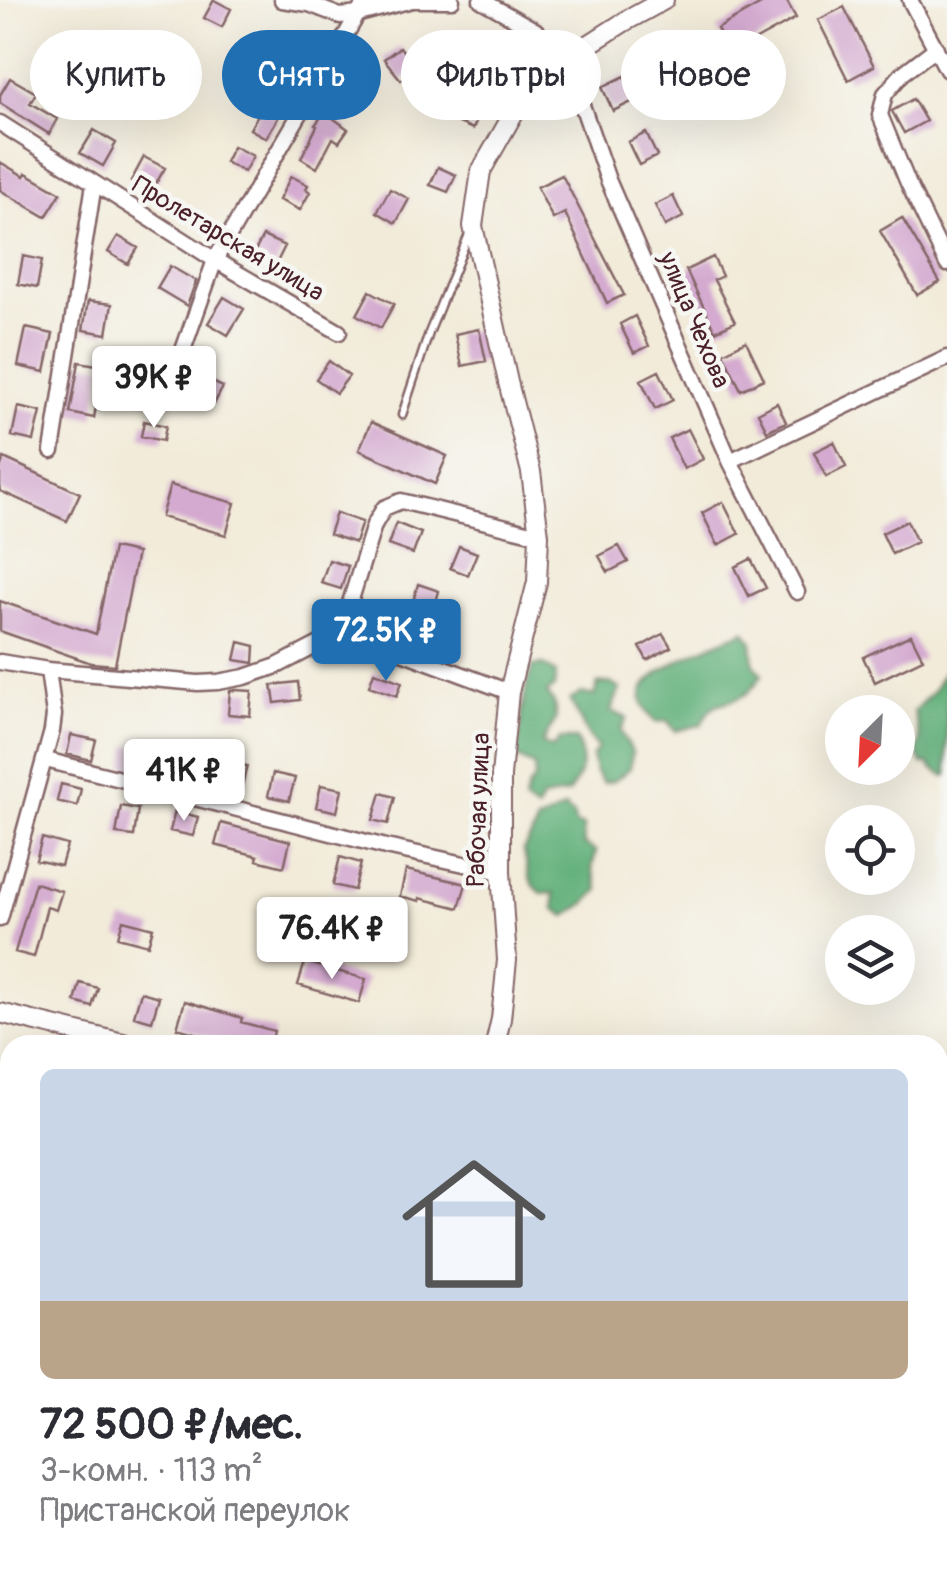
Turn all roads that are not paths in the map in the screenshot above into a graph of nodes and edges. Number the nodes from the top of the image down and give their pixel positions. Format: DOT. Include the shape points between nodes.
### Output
graph roads {
  1 [pos="282,0"];
  2 [pos="452,0"];
  3 [pos="481,0"];
  4 [pos="664,0"];
  5 [pos="910,0"];
  6 [pos="362,7"];
  7 [pos="535,30"];
  8 [pos="601,37"];
  9 [pos="936,48"];
  10 [pos="947,70"];
  11 [pos="510,120"];
  12 [pos="587,120"];
  13 [pos="0,123"];
  14 [pos="94,184"];
  15 [pos="473,226"];
  16 [pos="216,260"];
  17 [pos="947,264"];
  18 [pos="339,332"];
  19 [pos="947,358"];
  20 [pos="178,367"];
  21 [pos="402,415"];
  22 [pos="52,451"];
  23 [pos="730,462"];
  24 [pos="539,534"];
  25 [pos="797,592"];
  26 [pos="340,629"];
  27 [pos="0,662"];
  28 [pos="48,670"];
  29 [pos="510,692"];
  30 [pos="46,760"];
  31 [pos="500,872"];
  32 [pos="0,919"];
  33 [pos="0,1013"];
  34 [pos="90,1035"];
  35 [pos="497,1035"];
  1 -- 6 [label="street" via="340,16"];
  2 -- 6 [label="street"];
  3 -- 7 [label="street"];
  4 -- 8 [label="street"];
  5 -- 9 [label="street"];
  6 -- 16 [label="street"];
  9 -- 10 [label="street"];
  9 -- 17 [label="street" via="885,94 880,115"];
  11 -- 15 [label="street" via="481,171"];
  12 -- 23 [label="street, улица Чехова"];
  13 -- 14 [label="street, Пролетарская улица"];
  14 -- 16 [label="street, Пролетарская улица"];
  14 -- 22 [label="street, Пролетарская улица"];
  15 -- 21 [label="lane"];
  15 -- 24 [label="street, Рабочая улица" via="531,472"];
  16 -- 18 [label="street, Пролетарская улица"];
  16 -- 20 [label="street"];
  19 -- 23 [label="street"];
  23 -- 25 [label="street, улица Чехова"];
  24 -- 26 [label="street" via="401,501 384,508"];
  24 -- 29 [label="street, Рабочая улица" via="537,582"];
  26 -- 28 [label="street" via="277,666 218,682"];
  26 -- 29 [label="street"];
  27 -- 28 [label="street"];
  28 -- 30 [label="street" via="54,715"];
  29 -- 31 [label="street, Рабочая улица"];
  30 -- 31 [label="street"];
  30 -- 32 [label="street"];
  31 -- 35 [label="street, Рабочая улица" via="507,960"];
  33 -- 34 [label="street"];
}
